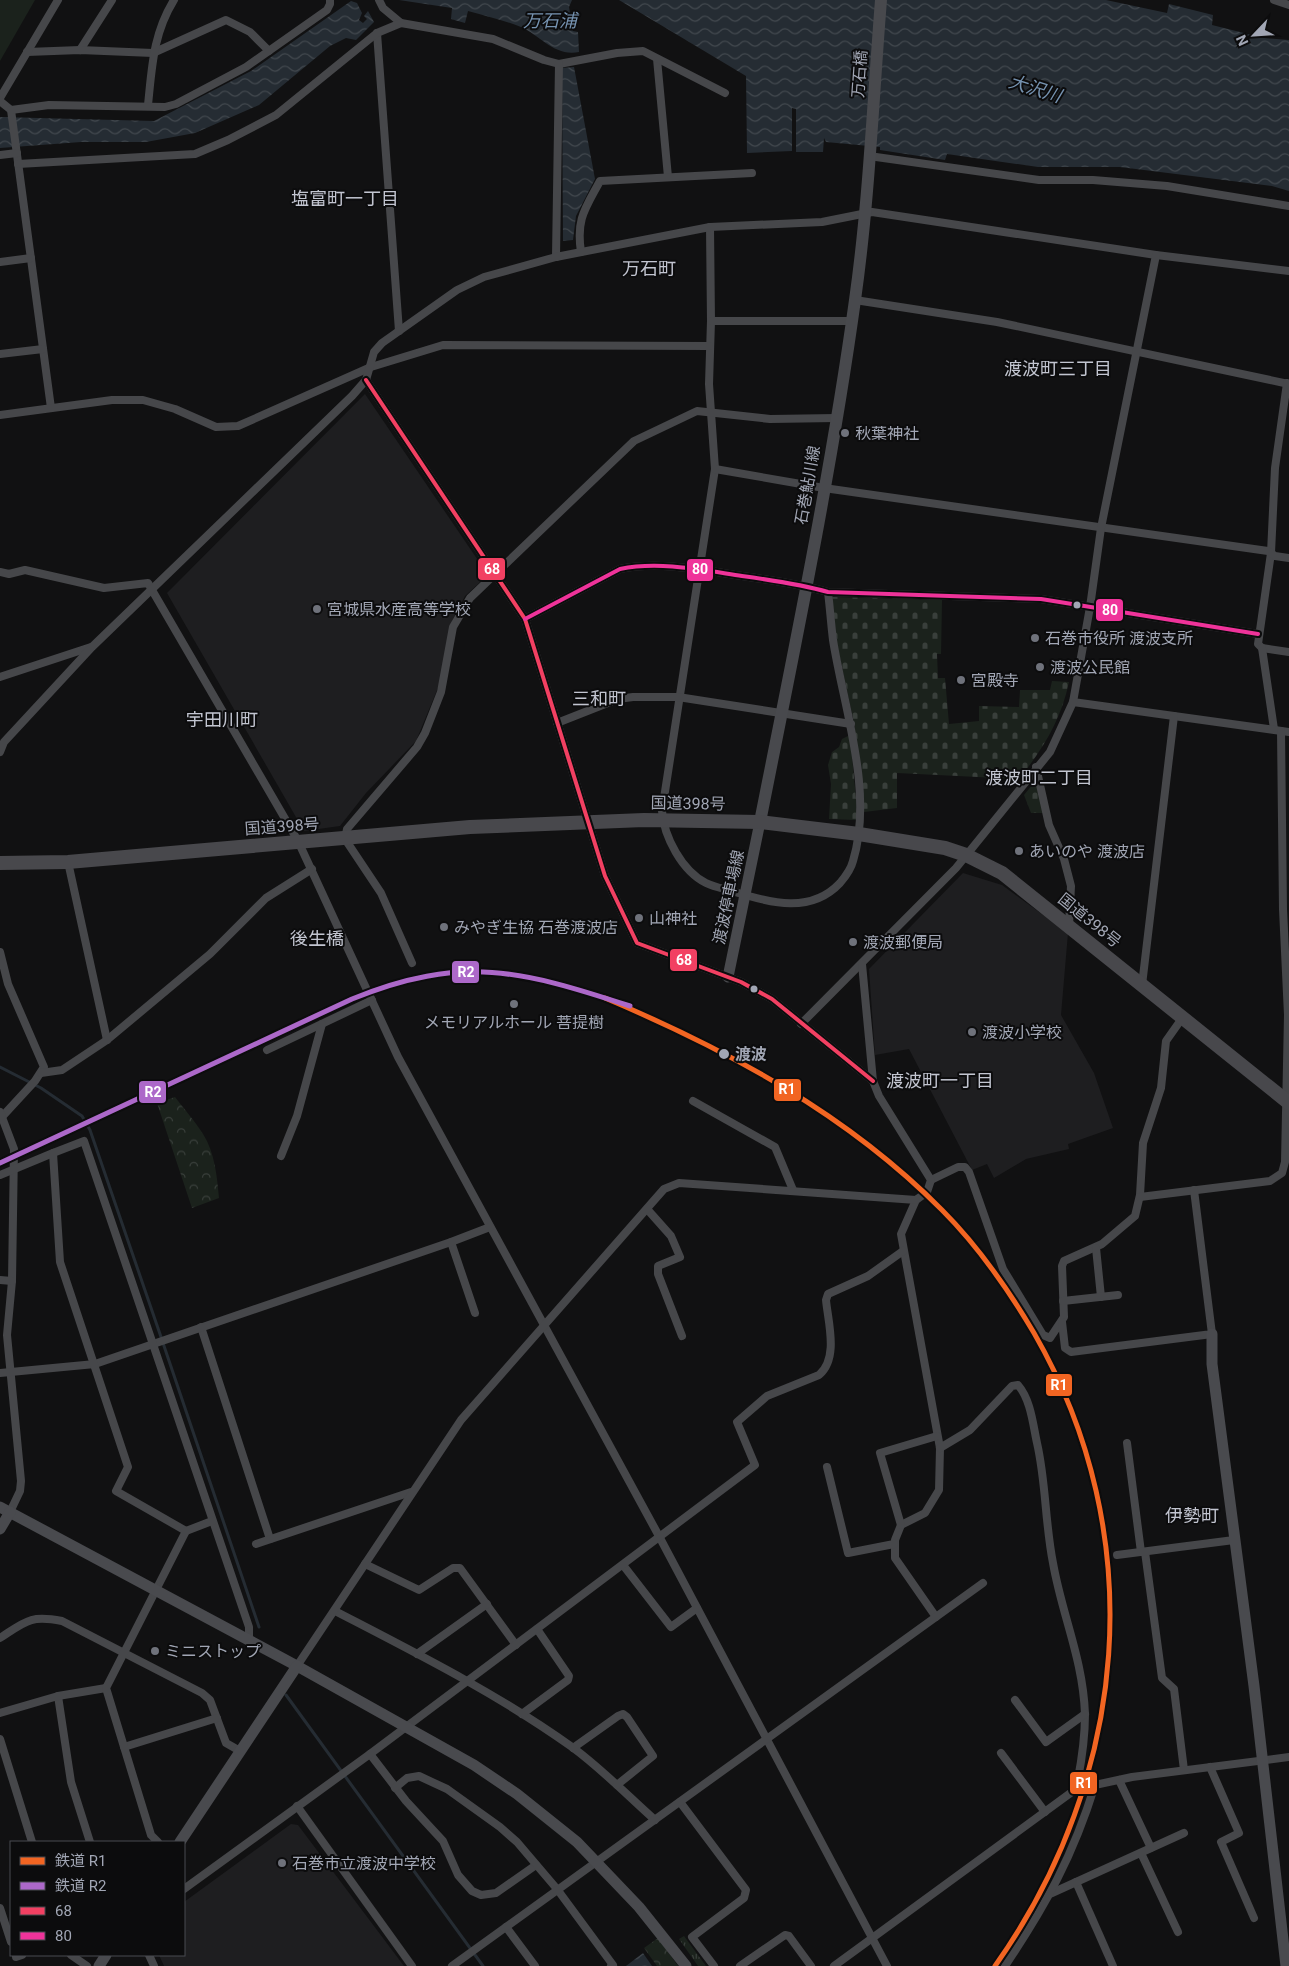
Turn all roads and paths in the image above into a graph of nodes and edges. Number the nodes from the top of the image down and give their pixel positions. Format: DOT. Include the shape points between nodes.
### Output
graph roads {
  1 [pos="58,0"];
  2 [pos="112,0"];
  3 [pos="174,0"];
  4 [pos="330,0"];
  5 [pos="379,0"];
  6 [pos="880,0"];
  7 [pos="1274,0"];
  8 [pos="1289,5"];
  9 [pos="401,23"];
  10 [pos="377,33"];
  11 [pos="80,50"];
  12 [pos="269,51"];
  13 [pos="27,52"];
  14 [pos="153,53"];
  15 [pos="657,59"];
  16 [pos="559,64"];
  17 [pos="725,93"];
  18 [pos="0,100"];
  19 [pos="148,105"];
  20 [pos="11,114"];
  21 [pos="16,150"];
  22 [pos="869,154"];
  23 [pos="0,155"];
  24 [pos="18,164"];
  25 [pos="752,173"];
  26 [pos="668,177"];
  27 [pos="1289,206"];
  28 [pos="865,214"];
  29 [pos="710,227"];
  30 [pos="580,252"];
  31 [pos="1156,255"];
  32 [pos="556,257"];
  33 [pos="31,258"];
  34 [pos="0,262"];
  35 [pos="1289,271"];
  36 [pos="855,300"];
  37 [pos="711,321"];
  38 [pos="852,321"];
  39 [pos="399,331"];
  40 [pos="709,346"];
  41 [pos="43,349"];
  42 [pos="1136,350"];
  43 [pos="0,354"];
  44 [pos="371,367"];
  45 [pos="366,380"];
  46 [pos="1288,383"];
  47 [pos="51,408"];
  48 [pos="710,411"];
  49 [pos="0,412"];
  50 [pos="836,418"];
  51 [pos="715,469"];
  52 [pos="824,488"];
  53 [pos="1101,528"];
  54 [pos="1271,553"];
  55 [pos="1289,558"];
  56 [pos="700,569"];
  57 [pos="0,572"];
  58 [pos="495,572"];
  59 [pos="805,586"];
  60 [pos="152,590"];
  61 [pos="828,592"];
  62 [pos="1090,607"];
  63 [pos="525,618"];
  64 [pos="1258,634"];
  65 [pos="92,647"];
  66 [pos="1262,648"];
  67 [pos="1289,652"];
  68 [pos="0,677"];
  69 [pos="678,697"];
  70 [pos="1073,702"];
  71 [pos="782,713"];
  72 [pos="1174,716"];
  73 [pos="557,723"];
  74 [pos="851,724"];
  75 [pos="1282,730"];
  76 [pos="0,752"];
  77 [pos="1036,768"];
  78 [pos="663,820"];
  79 [pos="590,822"];
  80 [pos="760,822"];
  81 [pos="859,834"];
  82 [pos="345,839"];
  83 [pos="298,842"];
  84 [pos="966,855"];
  85 [pos="68,862"];
  86 [pos="0,863"];
  87 [pos="312,869"];
  88 [pos="745,895"];
  89 [pos="1069,925"];
  90 [pos="0,952"];
  91 [pos="412,963"];
  92 [pos="862,964"];
  93 [pos="728,977"];
  94 [pos="1142,985"];
  95 [pos="372,1000"];
  96 [pos="1183,1018"];
  97 [pos="322,1024"];
  98 [pos="801,1024"];
  99 [pos="107,1040"];
  100 [pos="268,1050"];
  101 [pos="41,1073"];
  102 [pos="873,1081"];
  103 [pos="694,1101"];
  104 [pos="1288,1102"];
  105 [pos="1,1116"];
  106 [pos="53,1153"];
  107 [pos="281,1156"];
  108 [pos="1287,1162"];
  109 [pos="15,1168"];
  110 [pos="0,1175"];
  111 [pos="931,1180"];
  112 [pos="794,1190"];
  113 [pos="1194,1190"];
  114 [pos="1140,1197"];
  115 [pos="916,1200"];
  116 [pos="647,1209"];
  117 [pos="490,1227"];
  118 [pos="451,1242"];
  119 [pos="1096,1248"];
  120 [pos="904,1251"];
  121 [pos="0,1280"];
  122 [pos="12,1281"];
  123 [pos="1118,1295"];
  124 [pos="1101,1297"];
  125 [pos="1063,1301"];
  126 [pos="474,1313"];
  127 [pos="1062,1322"];
  128 [pos="544,1324"];
  129 [pos="201,1327"];
  130 [pos="1212,1334"];
  131 [pos="682,1336"];
  132 [pos="151,1344"];
  133 [pos="95,1364"];
  134 [pos="11,1372"];
  135 [pos="0,1373"];
  136 [pos="937,1436"];
  137 [pos="1127,1444"];
  138 [pos="940,1448"];
  139 [pos="827,1467"];
  140 [pos="411,1492"];
  141 [pos="5,1510"];
  142 [pos="212,1521"];
  143 [pos="900,1525"];
  144 [pos="0,1529"];
  145 [pos="186,1531"];
  146 [pos="660,1538"];
  147 [pos="270,1539"];
  148 [pos="1234,1540"];
  149 [pos="256,1544"];
  150 [pos="894,1544"];
  151 [pos="1143,1552"];
  152 [pos="1117,1555"];
  153 [pos="365,1564"];
  154 [pos="623,1565"];
  155 [pos="983,1583"];
  156 [pos="154,1589"];
  157 [pos="487,1604"];
  158 [pos="697,1608"];
  159 [pos="334,1611"];
  160 [pos="936,1617"];
  161 [pos="537,1629"];
  162 [pos="0,1638"];
  163 [pos="249,1642"];
  164 [pos="516,1645"];
  165 [pos="124,1651"];
  166 [pos="417,1654"];
  167 [pos="297,1666"];
  168 [pos="466,1680"];
  169 [pos="106,1688"];
  170 [pos="58,1696"];
  171 [pos="1015,1700"];
  172 [pos="0,1713"];
  173 [pos="522,1714"];
  174 [pos="1085,1714"];
  175 [pos="217,1718"];
  176 [pos="406,1726"];
  177 [pos="0,1739"];
  178 [pos="766,1739"];
  179 [pos="124,1748"];
  180 [pos="573,1748"];
  181 [pos="240,1751"];
  182 [pos="1001,1752"];
  183 [pos="370,1754"];
  184 [pos="1289,1757"];
  185 [pos="1262,1760"];
  186 [pos="1210,1767"];
  187 [pos="1184,1770"];
  188 [pos="1119,1780"];
  189 [pos="617,1785"];
  190 [pos="1095,1785"];
  191 [pos="395,1788"];
  192 [pos="1076,1790"];
  193 [pos="680,1802"];
  194 [pos="297,1806"];
  195 [pos="1045,1812"];
  196 [pos="655,1820"];
  197 [pos="1184,1833"];
  198 [pos="32,1841"];
  199 [pos="90,1841"];
  200 [pos="157,1841"];
  201 [pos="181,1841"];
  202 [pos="1152,1848"];
  203 [pos="1141,1852"];
  204 [pos="596,1862"];
  205 [pos="536,1865"];
  206 [pos="1076,1882"];
  207 [pos="185,1887"];
  208 [pos="557,1889"];
  209 [pos="1052,1893"];
  210 [pos="0,1908"];
  211 [pos="1254,1918"];
  212 [pos="506,1928"];
  213 [pos="1178,1932"];
  214 [pos="873,1938"];
  215 [pos="10,1939"];
  216 [pos="72,1956"];
  217 [pos="87,1966"];
  218 [pos="412,1966"];
  219 [pos="452,1966"];
  220 [pos="534,1966"];
  221 [pos="611,1966"];
  222 [pos="686,1966"];
  223 [pos="714,1966"];
  224 [pos="740,1966"];
  225 [pos="811,1966"];
  226 [pos="834,1966"];
  227 [pos="888,1966"];
  228 [pos="1005,1966"];
  229 [pos="1113,1966"];
  230 [pos="1286,1966"];
  1 -- 13 [label="street"];
  2 -- 11 [label="street"];
  3 -- 14 [label="street" via="162,19"];
  4 -- 12 [label="street" via="326,10"];
  5 -- 9 [label="street" via="383,8"];
  6 -- 22 [label="main road, 万石橋"];
  7 -- 8 [label="street"];
  9 -- 10 [label="street"];
  9 -- 16 [label="street" via="493,39"];
  10 -- 24 [label="street" via="276,115 195,154"];
  10 -- 39 [label="street"];
  11 -- 13 [label="street"];
  11 -- 14 [label="street"];
  12 -- 14 [label="street" via="250,32 226,20"];
  12 -- 19 [label="street" via="246,67 176,104 165,107"];
  13 -- 18 [label="street"];
  14 -- 19 [label="street"];
  15 -- 16 [label="street" via="643,51 631,51"];
  15 -- 17 [label="street"];
  15 -- 26 [label="street"];
  16 -- 32 [label="street"];
  18 -- 20 [label="street"];
  19 -- 20 [label="street" via="49,105"];
  20 -- 21 [label="street"];
  21 -- 23 [label="street"];
  21 -- 24 [label="street"];
  22 -- 27 [label="street" via="1039,180 1094,180 1167,186"];
  22 -- 28 [label="main road, 石巻鮎川線"];
  24 -- 33 [label="street"];
  25 -- 26 [label="street"];
  26 -- 30 [label="street" via="600,181 580,219"];
  28 -- 29 [label="street" via="822,222"];
  28 -- 31 [label="street"];
  28 -- 36 [label="main road, 石巻鮎川線"];
  29 -- 30 [label="street"];
  29 -- 37 [label="street"];
  30 -- 32 [label="street"];
  31 -- 35 [label="street"];
  31 -- 42 [label="street"];
  32 -- 39 [label="street" via="484,277 457,290"];
  33 -- 34 [label="street"];
  33 -- 41 [label="street"];
  36 -- 38 [label="main road, 石巻鮎川線"];
  36 -- 42 [label="street" via="997,322"];
  37 -- 38 [label="street"];
  37 -- 40 [label="street"];
  38 -- 50 [label="main road, 石巻鮎川線"];
  39 -- 44 [label="street" via="374,352"];
  40 -- 44 [label="street" via="451,344"];
  40 -- 48 [label="street"];
  41 -- 43 [label="street"];
  41 -- 47 [label="street"];
  42 -- 46 [label="street"];
  42 -- 53 [label="street"];
  44 -- 45 [label="street"];
  44 -- 47 [label="street" via="238,426 216,427 175,409 143,400 112,400"];
  45 -- 58 [label="street"];
  45 -- 60 [label="street"];
  46 -- 54 [label="street" via="1275,468"];
  47 -- 49 [label="street"];
  48 -- 50 [label="street" via="770,419"];
  48 -- 51 [label="street"];
  48 -- 58 [label="street" via="697,411 634,441"];
  50 -- 52 [label="main road, 石巻鮎川線"];
  51 -- 52 [label="street"];
  51 -- 56 [label="street"];
  52 -- 53 [label="street"];
  52 -- 59 [label="main road, 石巻鮎川線"];
  53 -- 54 [label="street"];
  53 -- 62 [label="street"];
  54 -- 55 [label="street"];
  54 -- 64 [label="street"];
  56 -- 59 [label="street"];
  56 -- 63 [label="street" via="637,566 620,569"];
  56 -- 69 [label="street"];
  57 -- 60 [label="street" via="10,574 25,570 104,588 148,583"];
  58 -- 63 [label="street"];
  58 -- 82 [label="street" via="470,598 453,627 441,692 425,733 417,747 347,829"];
  59 -- 61 [label="street"];
  59 -- 71 [label="main road, 石巻鮎川線"];
  60 -- 65 [label="street"];
  60 -- 83 [label="street"];
  61 -- 62 [label="street" via="1040,599"];
  61 -- 74 [label="street" via="833,640"];
  62 -- 64 [label="street"];
  62 -- 70 [label="street"];
  63 -- 73 [label="street"];
  64 -- 66 [label="street" via="1258,644"];
  65 -- 68 [label="street"];
  65 -- 76 [label="street" via="4,742"];
  66 -- 67 [label="street"];
  66 -- 75 [label="street"];
  69 -- 71 [label="street"];
  69 -- 73 [label="street" via="618,699"];
  69 -- 78 [label="street"];
  70 -- 72 [label="street"];
  70 -- 77 [label="street" via="1050,752"];
  71 -- 74 [label="street"];
  71 -- 80 [label="main road, 石巻鮎川線"];
  72 -- 75 [label="street"];
  72 -- 94 [label="street"];
  73 -- 79 [label="street"];
  74 -- 81 [label="street" via="859,790"];
  75 -- 104 [label="street" via="1282,909 1288,1015"];
  77 -- 84 [label="street"];
  77 -- 89 [label="street" via="1049,825 1064,859 1071,886"];
  78 -- 79 [label="highway, 国道398号"];
  78 -- 80 [label="highway, 国道398号"];
  78 -- 88 [label="street" via="677,853 689,870 706,883"];
  79 -- 82 [label="highway, 国道398号" via="470,827"];
  79 -- 93 [label="street" via="605,876 637,943"];
  80 -- 81 [label="highway, 国道398号"];
  80 -- 88 [label="street, 渡波停車場線"];
  81 -- 84 [label="highway, 国道398号"];
  81 -- 88 [label="street" via="848,874 834,890 819,900 787,904"];
  82 -- 83 [label="highway, 国道398号"];
  82 -- 91 [label="street" via="381,893"];
  83 -- 85 [label="highway, 国道398号"];
  83 -- 87 [label="street"];
  84 -- 89 [label="highway, 国道398号" via="1002,873"];
  84 -- 92 [label="street"];
  85 -- 86 [label="highway, 国道398号"];
  85 -- 99 [label="street"];
  87 -- 95 [label="street"];
  87 -- 99 [label="street" via="266,898 210,954"];
  88 -- 93 [label="street, 渡波停車場線"];
  89 -- 94 [label="highway, 国道398号"];
  90 -- 101 [label="street" via="8,984 42,1061"];
  92 -- 98 [label="street"];
  92 -- 102 [label="street"];
  93 -- 98 [label="street" via="772,999"];
  94 -- 96 [label="highway, 国道398号"];
  95 -- 97 [label="street"];
  95 -- 117 [label="street" via="398,1057"];
  96 -- 104 [label="highway, 国道398号"];
  96 -- 114 [label="street" via="1166,1041 1161,1088 1143,1143"];
  97 -- 100 [label="street"];
  97 -- 107 [label="street" via="297,1116"];
  98 -- 102 [label="street"];
  99 -- 101 [label="street" via="62,1070"];
  101 -- 105 [label="street"];
  102 -- 111 [label="street"];
  103 -- 112 [label="street" via="775,1147"];
  104 -- 108 [label="street"];
  105 -- 109 [label="street" via="14,1149"];
  106 -- 109 [label="street"];
  106 -- 132 [label="street" via="84,1141"];
  106 -- 133 [label="street" via="60,1262"];
  108 -- 113 [label="street" via="1282,1173 1270,1181"];
  109 -- 110 [label="street"];
  109 -- 122 [label="street"];
  111 -- 115 [label="street" via="927,1192"];
  111 -- 127 [label="street" via="965,1167 1003,1269 1043,1335 1050,1338"];
  112 -- 115 [label="street"];
  112 -- 116 [label="street" via="679,1183 664,1189"];
  113 -- 114 [label="street"];
  113 -- 130 [label="street"];
  114 -- 119 [label="street" via="1135,1216"];
  115 -- 120 [label="street" via="901,1234"];
  116 -- 128 [label="street"];
  116 -- 131 [label="street" via="670,1236 680,1257 658,1266 658,1274"];
  117 -- 118 [label="street"];
  117 -- 128 [label="street"];
  118 -- 126 [label="street"];
  118 -- 129 [label="street"];
  119 -- 124 [label="street"];
  119 -- 125 [label="street" via="1064,1261"];
  120 -- 136 [label="street"];
  120 -- 146 [label="street" via="868,1276 828,1294 831,1347 824,1370 820,1375 767,1396 737,1422 755,1465"];
  121 -- 122 [label="street"];
  122 -- 134 [label="street" via="6,1335"];
  123 -- 124 [label="street"];
  124 -- 125 [label="street"];
  125 -- 127 [label="street"];
  127 -- 130 [label="street" via="1065,1348 1071,1352"];
  128 -- 140 [label="street" via="461,1420"];
  128 -- 146 [label="street"];
  129 -- 132 [label="street"];
  129 -- 147 [label="street"];
  130 -- 148 [label="street" via="1212,1364"];
  132 -- 133 [label="street"];
  132 -- 142 [label="street"];
  133 -- 134 [label="street"];
  133 -- 145 [label="street" via="128,1466 116,1491"];
  134 -- 135 [label="street"];
  134 -- 141 [label="street" via="21,1481 20,1491"];
  136 -- 138 [label="street"];
  136 -- 143 [label="street" via="880,1453"];
  137 -- 151 [label="street"];
  138 -- 143 [label="street" via="939,1490 925,1513"];
  138 -- 174 [label="street" via="970,1430 1012,1386 1021,1388 1039,1452 1053,1563 1076,1645"];
  139 -- 150 [label="street" via="848,1553"];
  140 -- 147 [label="street"];
  140 -- 153 [label="street"];
  141 -- 144 [label="street"];
  141 -- 156 [label="street"];
  142 -- 145 [label="street"];
  142 -- 163 [label="street" via="249,1627"];
  143 -- 150 [label="street"];
  145 -- 156 [label="street"];
  146 -- 154 [label="street"];
  146 -- 158 [label="street"];
  147 -- 149 [label="street"];
  148 -- 151 [label="street"];
  148 -- 185 [label="street"];
  150 -- 160 [label="street" via="895,1558"];
  151 -- 152 [label="street"];
  151 -- 187 [label="street" via="1162,1678 1174,1688"];
  153 -- 157 [label="street" via="419,1590 452,1568 460,1568"];
  153 -- 159 [label="street"];
  154 -- 158 [label="street" via="671,1627"];
  154 -- 161 [label="street"];
  155 -- 160 [label="street"];
  156 -- 163 [label="street"];
  156 -- 165 [label="street"];
  157 -- 164 [label="street"];
  157 -- 166 [label="street"];
  158 -- 178 [label="street"];
  159 -- 166 [label="street"];
  159 -- 167 [label="street"];
  160 -- 178 [label="street"];
  161 -- 164 [label="street"];
  161 -- 173 [label="street" via="570,1676"];
  162 -- 165 [label="street" via="30,1619 41,1617 62,1621"];
  163 -- 167 [label="street"];
  164 -- 168 [label="street"];
  165 -- 169 [label="street"];
  165 -- 175 [label="street" via="202,1693 210,1700"];
  166 -- 168 [label="street"];
  167 -- 176 [label="street"];
  167 -- 181 [label="street"];
  168 -- 173 [label="street"];
  168 -- 176 [label="street"];
  169 -- 170 [label="street"];
  169 -- 179 [label="street"];
  170 -- 172 [label="street"];
  170 -- 199 [label="street" via="71,1782"];
  171 -- 174 [label="street" via="1046,1742"];
  173 -- 180 [label="street"];
  174 -- 192 [label="street"];
  175 -- 179 [label="street"];
  175 -- 181 [label="street" via="226,1743"];
  176 -- 183 [label="street"];
  176 -- 204 [label="street" via="517,1794 577,1842"];
  177 -- 198 [label="street"];
  178 -- 193 [label="street"];
  178 -- 214 [label="street"];
  179 -- 200 [label="street" via="151,1835"];
  180 -- 189 [label="street"];
  180 -- 189 [label="street" via="618,1716 623,1714 627,1717 653,1756"];
  181 -- 201 [label="street"];
  182 -- 195 [label="street"];
  183 -- 191 [label="street"];
  183 -- 194 [label="street"];
  184 -- 185 [label="street"];
  185 -- 186 [label="street"];
  185 -- 230 [label="street"];
  186 -- 187 [label="street"];
  186 -- 211 [label="street" via="1239,1833 1221,1842"];
  187 -- 188 [label="street"];
  188 -- 190 [label="street"];
  188 -- 202 [label="street"];
  189 -- 196 [label="street"];
  190 -- 192 [label="street"];
  190 -- 209 [label="street" via="1082,1828"];
  191 -- 205 [label="street" via="408,1778 419,1776 447,1789 500,1827"];
  191 -- 205 [label="street" via="443,1841 458,1875 472,1891 481,1895 496,1893"];
  192 -- 195 [label="street"];
  193 -- 196 [label="street"];
  193 -- 223 [label="street" via="746,1890 744,1898 692,1937"];
  194 -- 207 [label="street"];
  194 -- 218 [label="street"];
  195 -- 214 [label="street"];
  196 -- 204 [label="street"];
  197 -- 202 [label="street"];
  202 -- 203 [label="street"];
  203 -- 206 [label="street"];
  203 -- 213 [label="street"];
  204 -- 208 [label="street"];
  204 -- 222 [label="street" via="640,1907"];
  205 -- 208 [label="street"];
  206 -- 209 [label="street"];
  206 -- 229 [label="street"];
  208 -- 212 [label="street"];
  208 -- 221 [label="street" via="613,1964"];
  209 -- 228 [label="street"];
  210 -- 215 [label="street"];
  212 -- 219 [label="street"];
  212 -- 220 [label="street"];
  214 -- 226 [label="street"];
  214 -- 227 [label="street"];
  216 -- 217 [label="street"];
  224 -- 225 [label="street" via="785,1935 790,1936"];
}
